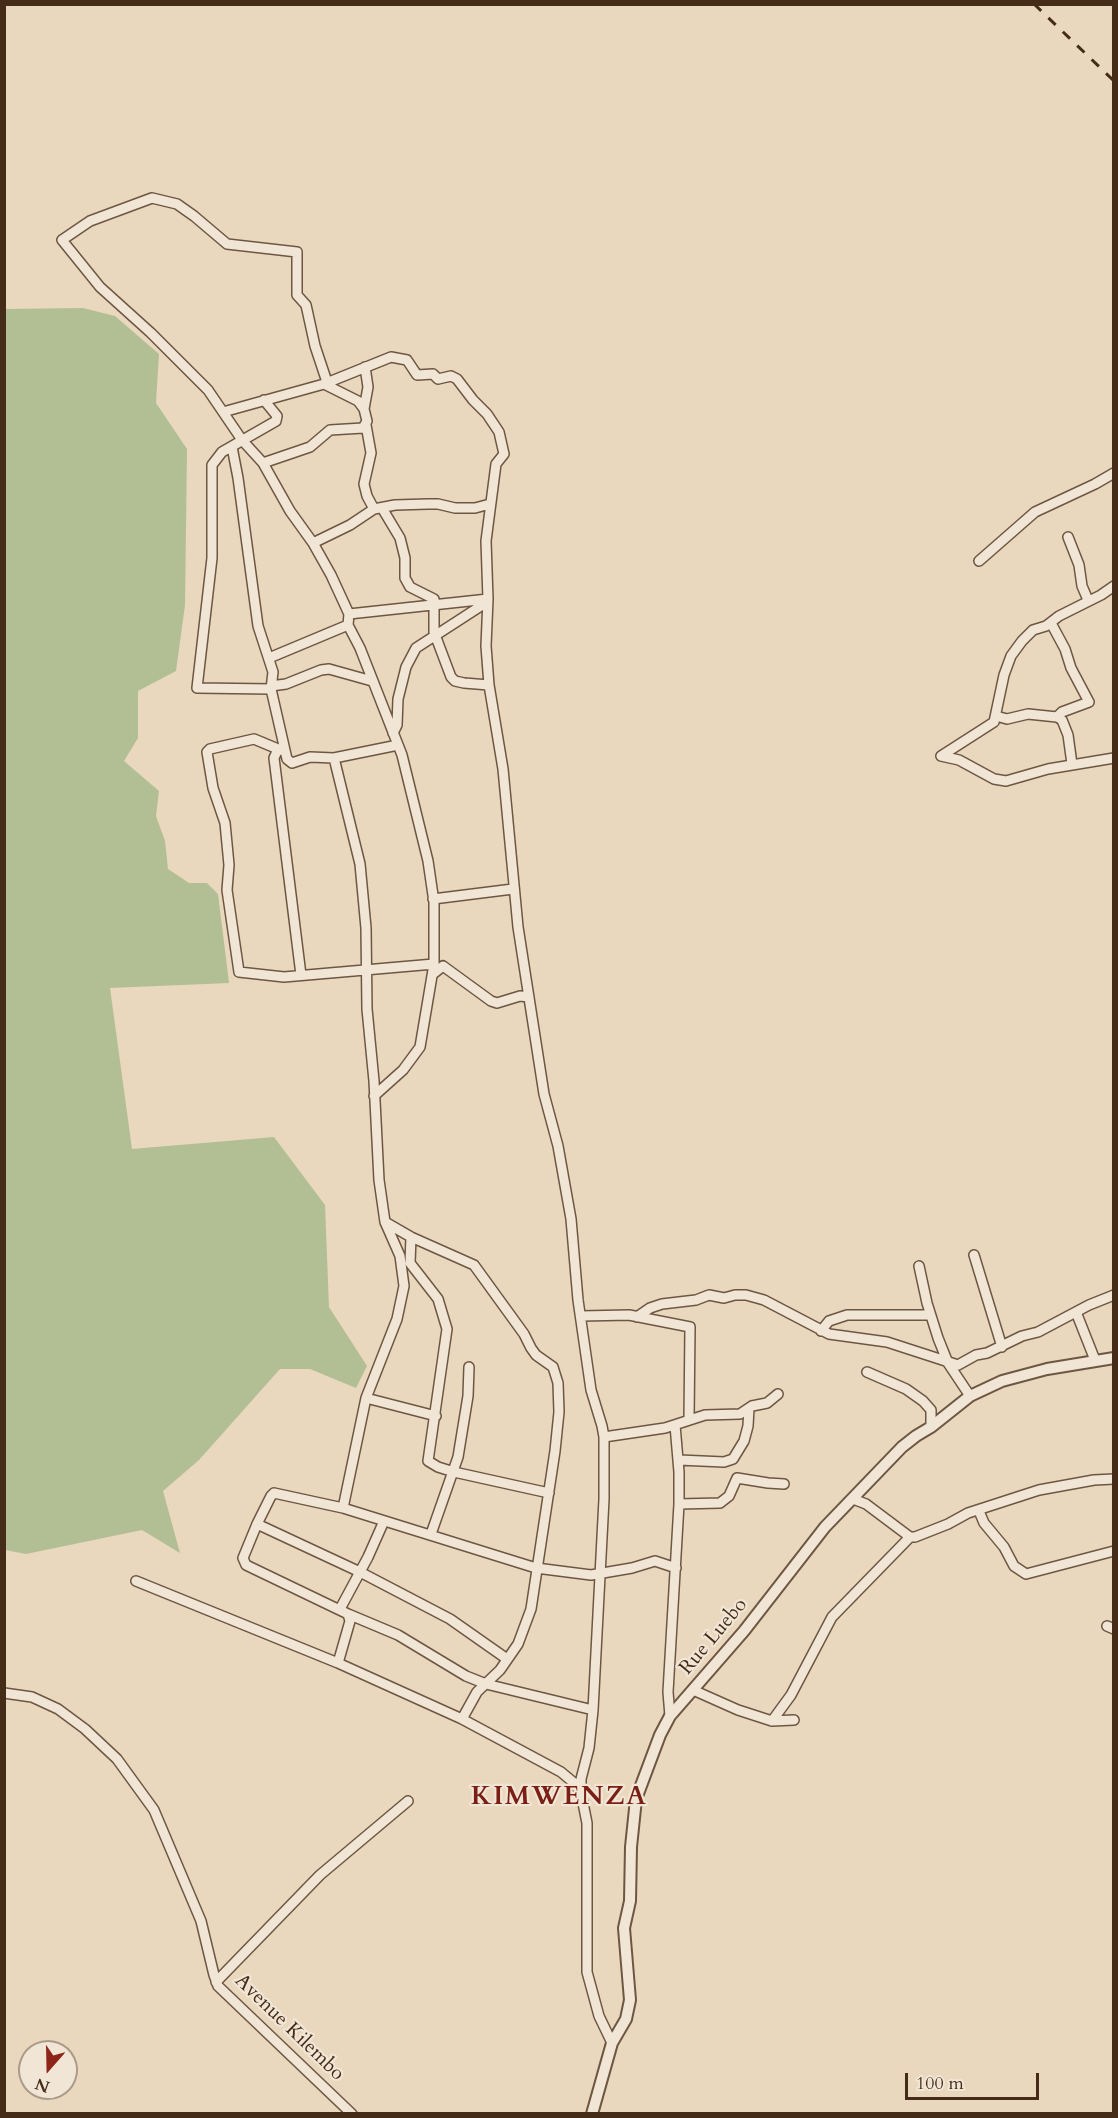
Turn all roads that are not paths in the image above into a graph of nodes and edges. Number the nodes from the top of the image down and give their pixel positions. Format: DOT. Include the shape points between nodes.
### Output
graph roads {
  1 [pos="365,367"];
  2 [pos="326,383"];
  3 [pos="264,400"];
  4 [pos="364,409"];
  5 [pos="223,412"];
  6 [pos="366,425"];
  7 [pos="242,440"];
  8 [pos="232,447"];
  9 [pos="263,463"];
  10 [pos="1113,473"];
  11 [pos="490,504"];
  12 [pos="378,508"];
  13 [pos="1068,537"];
  14 [pos="313,543"];
  15 [pos="979,561"];
  16 [pos="1113,586"];
  17 [pos="1088,600"];
  18 [pos="488,601"];
  19 [pos="435,603"];
  20 [pos="349,614"];
  21 [pos="1051,623"];
  22 [pos="348,625"];
  23 [pos="435,636"];
  24 [pos="269,658"];
  25 [pos="372,681"];
  26 [pos="489,685"];
  27 [pos="271,688"];
  28 [pos="996,716"];
  29 [pos="1058,717"];
  30 [pos="393,733"];
  31 [pos="398,745"];
  32 [pos="281,750"];
  33 [pos="334,758"];
  34 [pos="1113,758"];
  35 [pos="1072,764"];
  36 [pos="513,889"];
  37 [pos="433,899"];
  38 [pos="434,964"];
  39 [pos="366,970"];
  40 [pos="301,975"];
  41 [pos="433,975"];
  42 [pos="529,997"];
  43 [pos="374,1096"];
  44 [pos="385,1222"];
  45 [pos="411,1237"];
  46 [pos="974,1255"];
  47 [pos="920,1266"];
  48 [pos="1113,1295"];
  49 [pos="662,1304"];
  50 [pos="1076,1312"];
  51 [pos="930,1315"];
  52 [pos="581,1316"];
  53 [pos="637,1317"];
  54 [pos="673,1322"];
  55 [pos="821,1331"];
  56 [pos="1002,1347"];
  57 [pos="1113,1358"];
  58 [pos="1095,1360"];
  59 [pos="948,1363"];
  60 [pos="469,1367"];
  61 [pos="867,1372"];
  62 [pos="778,1394"];
  63 [pos="970,1396"];
  64 [pos="366,1398"];
  65 [pos="749,1408"];
  66 [pos="436,1416"];
  67 [pos="689,1419"];
  68 [pos="675,1425"];
  69 [pos="932,1427"];
  70 [pos="604,1437"];
  71 [pos="679,1460"];
  72 [pos="454,1472"];
  73 [pos="1113,1479"];
  74 [pos="784,1484"];
  75 [pos="549,1493"];
  76 [pos="853,1499"];
  77 [pos="679,1504"];
  78 [pos="343,1508"];
  79 [pos="979,1510"];
  80 [pos="384,1521"];
  81 [pos="257,1524"];
  82 [pos="431,1534"];
  83 [pos="910,1537"];
  84 [pos="1113,1551"];
  85 [pos="536,1568"];
  86 [pos="676,1568"];
  87 [pos="360,1572"];
  88 [pos="600,1574"];
  89 [pos="136,1581"];
  90 [pos="344,1611"];
  91 [pos="507,1659"];
  92 [pos="338,1663"];
  93 [pos="500,1670"];
  94 [pos="486,1684"];
  95 [pos="503,1688"];
  96 [pos="693,1690"];
  97 [pos="4,1693"];
  98 [pos="593,1710"];
  99 [pos="670,1716"];
  100 [pos="462,1719"];
  101 [pos="794,1720"];
  102 [pos="772,1721"];
  103 [pos="581,1793"];
  104 [pos="408,1802"];
  105 [pos="216,1982"];
  106 [pos="612,2043"];
  107 [pos="352,2114"];
  108 [pos="592,2114"];
  1 -- 2 [label="street"];
  1 -- 4 [label="street" via="368,387"];
  1 -- 11 [label="street" via="387,358 405,359 417,375 457,379 500,432 504,454 496,464"];
  2 -- 3 [label="street"];
  2 -- 4 [label="street" via="358,401"];
  2 -- 5 [label="street" via="306,305 297,296 297,252 226,244 177,204 152,198 90,221 62,240 100,287 180,360"];
  3 -- 5 [label="street"];
  3 -- 7 [label="street" via="277,416 276,421"];
  4 -- 6 [label="street"];
  5 -- 7 [label="street"];
  6 -- 9 [label="street" via="330,430 310,447"];
  6 -- 12 [label="street" via="371,453 364,484 367,496"];
  7 -- 8 [label="street"];
  7 -- 9 [label="street"];
  8 -- 24 [label="street" via="258,626"];
  8 -- 27 [label="street" via="212,465 212,558 197,688"];
  9 -- 14 [label="street"];
  10 -- 15 [label="street" via="1035,512"];
  11 -- 12 [label="street" via="475,508 438,504"];
  11 -- 18 [label="street" via="486,541"];
  12 -- 14 [label="street"];
  12 -- 19 [label="street" via="400,538 405,579 410,587 430,596"];
  13 -- 17 [label="street"];
  14 -- 20 [label="street"];
  16 -- 17 [label="street"];
  17 -- 21 [label="street"];
  18 -- 19 [label="street"];
  18 -- 23 [label="street"];
  18 -- 26 [label="street"];
  19 -- 20 [label="street"];
  19 -- 23 [label="street"];
  20 -- 22 [label="street"];
  21 -- 28 [label="street" via="1033,630 1011,657"];
  21 -- 29 [label="street" via="1089,700"];
  22 -- 24 [label="street"];
  22 -- 25 [label="street"];
  23 -- 26 [label="street" via="455,681"];
  23 -- 30 [label="street" via="416,648 406,666"];
  24 -- 27 [label="street" via="273,672"];
  25 -- 27 [label="street" via="329,669"];
  25 -- 30 [label="street"];
  26 -- 36 [label="street" via="503,769"];
  27 -- 32 [label="street"];
  28 -- 29 [label="street"];
  28 -- 35 [label="street" via="989,726 941,756 1006,781"];
  29 -- 35 [label="street" via="1068,735"];
  30 -- 31 [label="street"];
  31 -- 33 [label="street"];
  31 -- 37 [label="street" via="417,810"];
  32 -- 33 [label="street" via="292,763 310,757"];
  32 -- 40 [label="street" via="274,758"];
  32 -- 40 [label="street" via="254,739 207,752 213,788 225,823 227,890 239,972"];
  33 -- 39 [label="street" via="360,864"];
  34 -- 35 [label="street"];
  36 -- 37 [label="street"];
  36 -- 42 [label="street"];
  37 -- 38 [label="street"];
  38 -- 39 [label="street"];
  38 -- 41 [label="street"];
  39 -- 40 [label="street"];
  39 -- 43 [label="street"];
  41 -- 42 [label="street" via="443,966 491,1001"];
  41 -- 43 [label="street" via="420,1047 403,1070"];
  42 -- 52 [label="street" via="544,1094 571,1219"];
  43 -- 44 [label="street"];
  44 -- 45 [label="street"];
  44 -- 64 [label="street" via="400,1256 404,1286 397,1318"];
  45 -- 66 [label="street" via="410,1263 438,1299 447,1329"];
  45 -- 75 [label="street" via="474,1264 536,1355 553,1367 559,1412"];
  46 -- 56 [label="street"];
  47 -- 51 [label="street"];
  48 -- 50 [label="street"];
  49 -- 53 [label="street"];
  49 -- 54 [label="street" via="663,1313"];
  49 -- 55 [label="street" via="709,1295 746,1295 780,1307"];
  50 -- 56 [label="street"];
  50 -- 58 [label="street"];
  51 -- 55 [label="street" via="847,1315"];
  51 -- 59 [label="street"];
  52 -- 53 [label="street"];
  52 -- 70 [label="street" via="591,1390"];
  53 -- 54 [label="street"];
  54 -- 67 [label="street" via="691,1330"];
  55 -- 59 [label="street" via="887,1342"];
  56 -- 59 [label="street" via="976,1354 958,1365"];
  57 -- 58 [label="street, Rue Luebo"];
  58 -- 63 [label="street, Rue Luebo" via="1024,1374"];
  59 -- 63 [label="street"];
  60 -- 72 [label="street" via="468,1396"];
  61 -- 69 [label="street" via="923,1401 931,1410"];
  62 -- 65 [label="street" via="767,1403"];
  63 -- 69 [label="street, Rue Luebo"];
  64 -- 66 [label="street"];
  64 -- 78 [label="street"];
  65 -- 67 [label="street" via="740,1414"];
  65 -- 71 [label="street" via="744,1441 733,1459"];
  66 -- 72 [label="street" via="428,1461"];
  67 -- 68 [label="street"];
  68 -- 70 [label="street"];
  68 -- 71 [label="street"];
  69 -- 76 [label="street, Rue Luebo" via="902,1447"];
  70 -- 88 [label="street"];
  71 -- 77 [label="street"];
  72 -- 75 [label="street"];
  72 -- 82 [label="street"];
  73 -- 79 [label="street" via="1039,1490"];
  74 -- 77 [label="street" via="737,1478 729,1496 720,1503"];
  75 -- 85 [label="street"];
  76 -- 83 [label="street" via="866,1504"];
  76 -- 96 [label="street, Rue Luebo" via="825,1527"];
  77 -- 86 [label="street"];
  78 -- 80 [label="street"];
  78 -- 81 [label="street" via="274,1493"];
  79 -- 83 [label="street"];
  79 -- 84 [label="street" via="1014,1566 1026,1574"];
  80 -- 82 [label="street"];
  80 -- 87 [label="street"];
  81 -- 87 [label="street"];
  81 -- 90 [label="street" via="243,1562"];
  82 -- 85 [label="street"];
  83 -- 102 [label="street" via="832,1617"];
  85 -- 88 [label="street"];
  85 -- 91 [label="street" via="531,1609 521,1637"];
  86 -- 88 [label="street" via="655,1561"];
  86 -- 99 [label="street"];
  87 -- 90 [label="street"];
  87 -- 91 [label="street" via="450,1620"];
  88 -- 98 [label="street"];
  89 -- 92 [label="street"];
  90 -- 92 [label="street" via="350,1621"];
  90 -- 94 [label="street" via="398,1635 458,1672"];
  91 -- 93 [label="street"];
  92 -- 100 [label="street"];
  93 -- 94 [label="street"];
  93 -- 95 [label="street"];
  94 -- 95 [label="street"];
  94 -- 100 [label="street"];
  95 -- 98 [label="street"];
  96 -- 99 [label="street, Rue Luebo"];
  96 -- 102 [label="street"];
  97 -- 105 [label="street, Avenue Kilembo" via="32,1697 58,1709 117,1759 146,1796 201,1921"];
  98 -- 103 [label="street"];
  99 -- 106 [label="street, Rue Luebo" via="636,1799 630,1901 624,1928 630,2000 626,2019"];
  100 -- 103 [label="street" via="561,1772"];
  101 -- 102 [label="street"];
  103 -- 106 [label="street" via="587,1823 587,1972 599,2016"];
  104 -- 105 [label="street" via="320,1875"];
  105 -- 107 [label="street, Avenue Kilembo"];
  106 -- 108 [label="street, Rue Luebo"];
}
